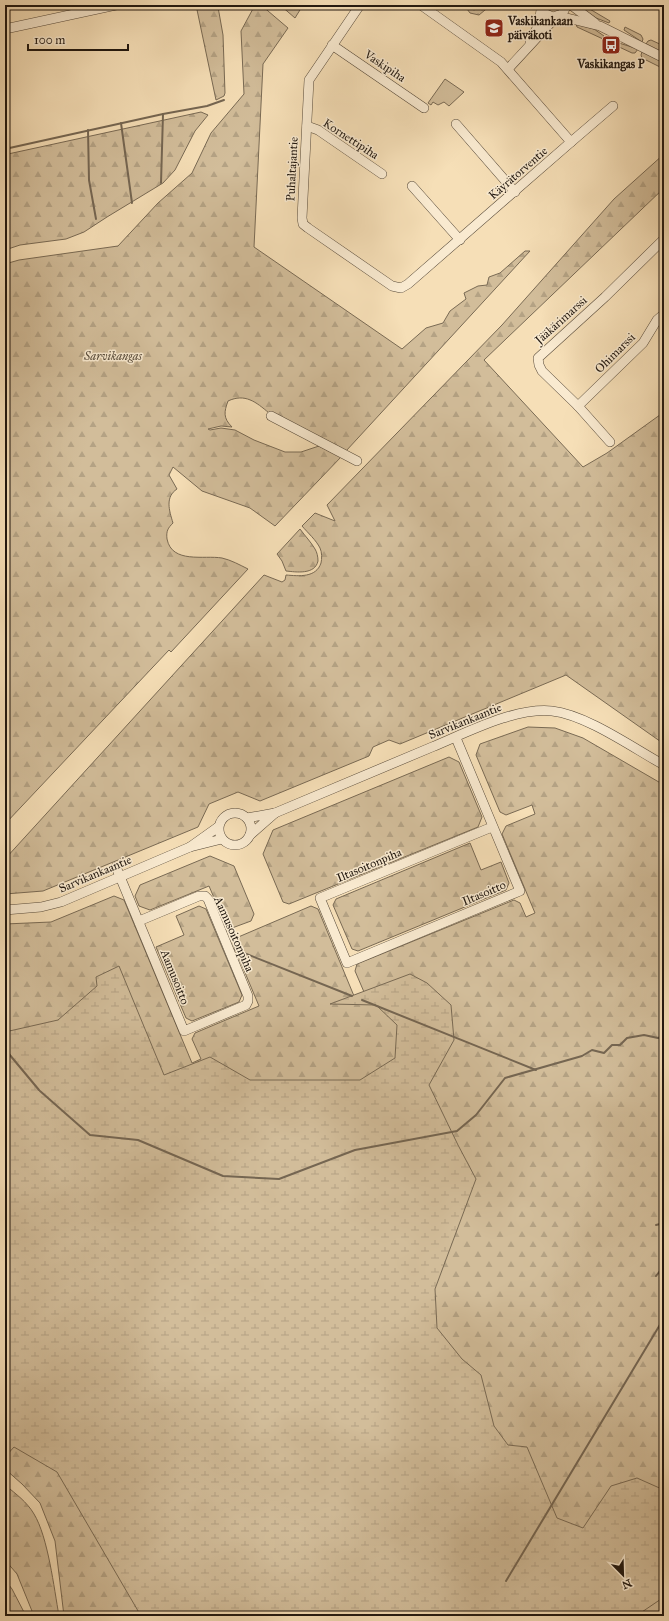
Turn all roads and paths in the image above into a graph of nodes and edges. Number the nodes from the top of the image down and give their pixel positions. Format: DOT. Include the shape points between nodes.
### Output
graph roads {
  1 [pos="116,5"];
  2 [pos="360,5"];
  3 [pos="421,5"];
  4 [pos="567,5"];
  5 [pos="571,5"];
  6 [pos="540,7"];
  7 [pos="558,17"];
  8 [pos="600,26"];
  9 [pos="5,29"];
  10 [pos="332,45"];
  11 [pos="526,52"];
  12 [pos="664,58"];
  13 [pos="508,69"];
  14 [pos="613,106"];
  15 [pos="424,108"];
  16 [pos="456,124"];
  17 [pos="307,126"];
  18 [pos="571,142"];
  19 [pos="382,174"];
  20 [pos="412,186"];
  21 [pos="515,192"];
  22 [pos="664,239"];
  23 [pos="460,240"];
  24 [pos="408,284"];
  25 [pos="664,314"];
  26 [pos="578,406"];
  27 [pos="271,416"];
  28 [pos="610,442"];
  29 [pos="357,461"];
  30 [pos="456,738"];
  31 [pos="664,765"];
  32 [pos="275,812"];
  33 [pos="247,818"];
  34 [pos="218,827"];
  35 [pos="492,827"];
  36 [pos="250,835"];
  37 [pos="222,839"];
  38 [pos="190,847"];
  39 [pos="116,866"];
  40 [pos="121,876"];
  41 [pos="5,910"];
  42 [pos="140,921"];
  43 [pos="347,963"];
  44 [pos="248,1001"];
  1 -- 9 [label="street"];
  2 -- 10 [label="street, Puhaltajantie"];
  3 -- 13 [label="street"];
  4 -- 7 [label="street" via="565,12"];
  5 -- 8 [label="street"];
  6 -- 7 [label="street" via="547,16"];
  6 -- 11 [label="street" via="538,24"];
  7 -- 8 [label="street"];
  7 -- 11 [label="street"];
  8 -- 12 [label="street"];
  10 -- 15 [label="street, Vaskipiha"];
  10 -- 17 [label="street, Puhaltajantie" via="309,80"];
  11 -- 13 [label="street"];
  13 -- 18 [label="street"];
  14 -- 18 [label="street, Käyrätorventie"];
  16 -- 21 [label="street"];
  17 -- 19 [label="street, Kornettipiha" via="318,130"];
  17 -- 24 [label="street, Puhaltajantie" via="303,224 392,286 401,288"];
  18 -- 21 [label="street, Käyrätorventie"];
  20 -- 23 [label="street"];
  21 -- 23 [label="street, Käyrätorventie"];
  22 -- 26 [label="street, Jääkärimarssi" via="538,358 542,371"];
  23 -- 24 [label="street, Käyrätorventie"];
  25 -- 26 [label="street, Ohimarssi" via="657,320 643,344"];
  26 -- 28 [label="street, Jääkärimarssi"];
  27 -- 29 [label="street"];
  30 -- 31 [label="street, Sarvikankaantie" via="516,714 552,711 587,722"];
  30 -- 32 [label="street, Sarvikankaantie"];
  30 -- 35 [label="street, Iltasoitto"];
  32 -- 33 [label="street, Sarvikankaantie"];
  32 -- 36 [label="street, Sarvikankaantie"];
  33 -- 34 [label="street, Sarvikankaantie" via="242,814 230,813 224,816"];
  33 -- 36 [label="street" via="251,826"];
  34 -- 37 [label="street"];
  34 -- 38 [label="street, Sarvikankaantie"];
  35 -- 43 [label="street, Iltasoitonpiha" via="320,898"];
  35 -- 43 [label="street, Iltasoitto" via="520,891"];
  36 -- 37 [label="street, Sarvikankaantie" via="243,844 237,846"];
  37 -- 38 [label="street, Sarvikankaantie"];
  38 -- 40 [label="street, Sarvikankaantie"];
  39 -- 40 [label="street, Aamusoitto"];
  40 -- 41 [label="street, Sarvikankaantie" via="42,908"];
  40 -- 42 [label="street, Aamusoitto"];
  42 -- 44 [label="street, Aamusoitonpiha" via="199,896 205,896"];
  42 -- 44 [label="street, Aamusoitto" via="184,1031 246,1005"];
}
